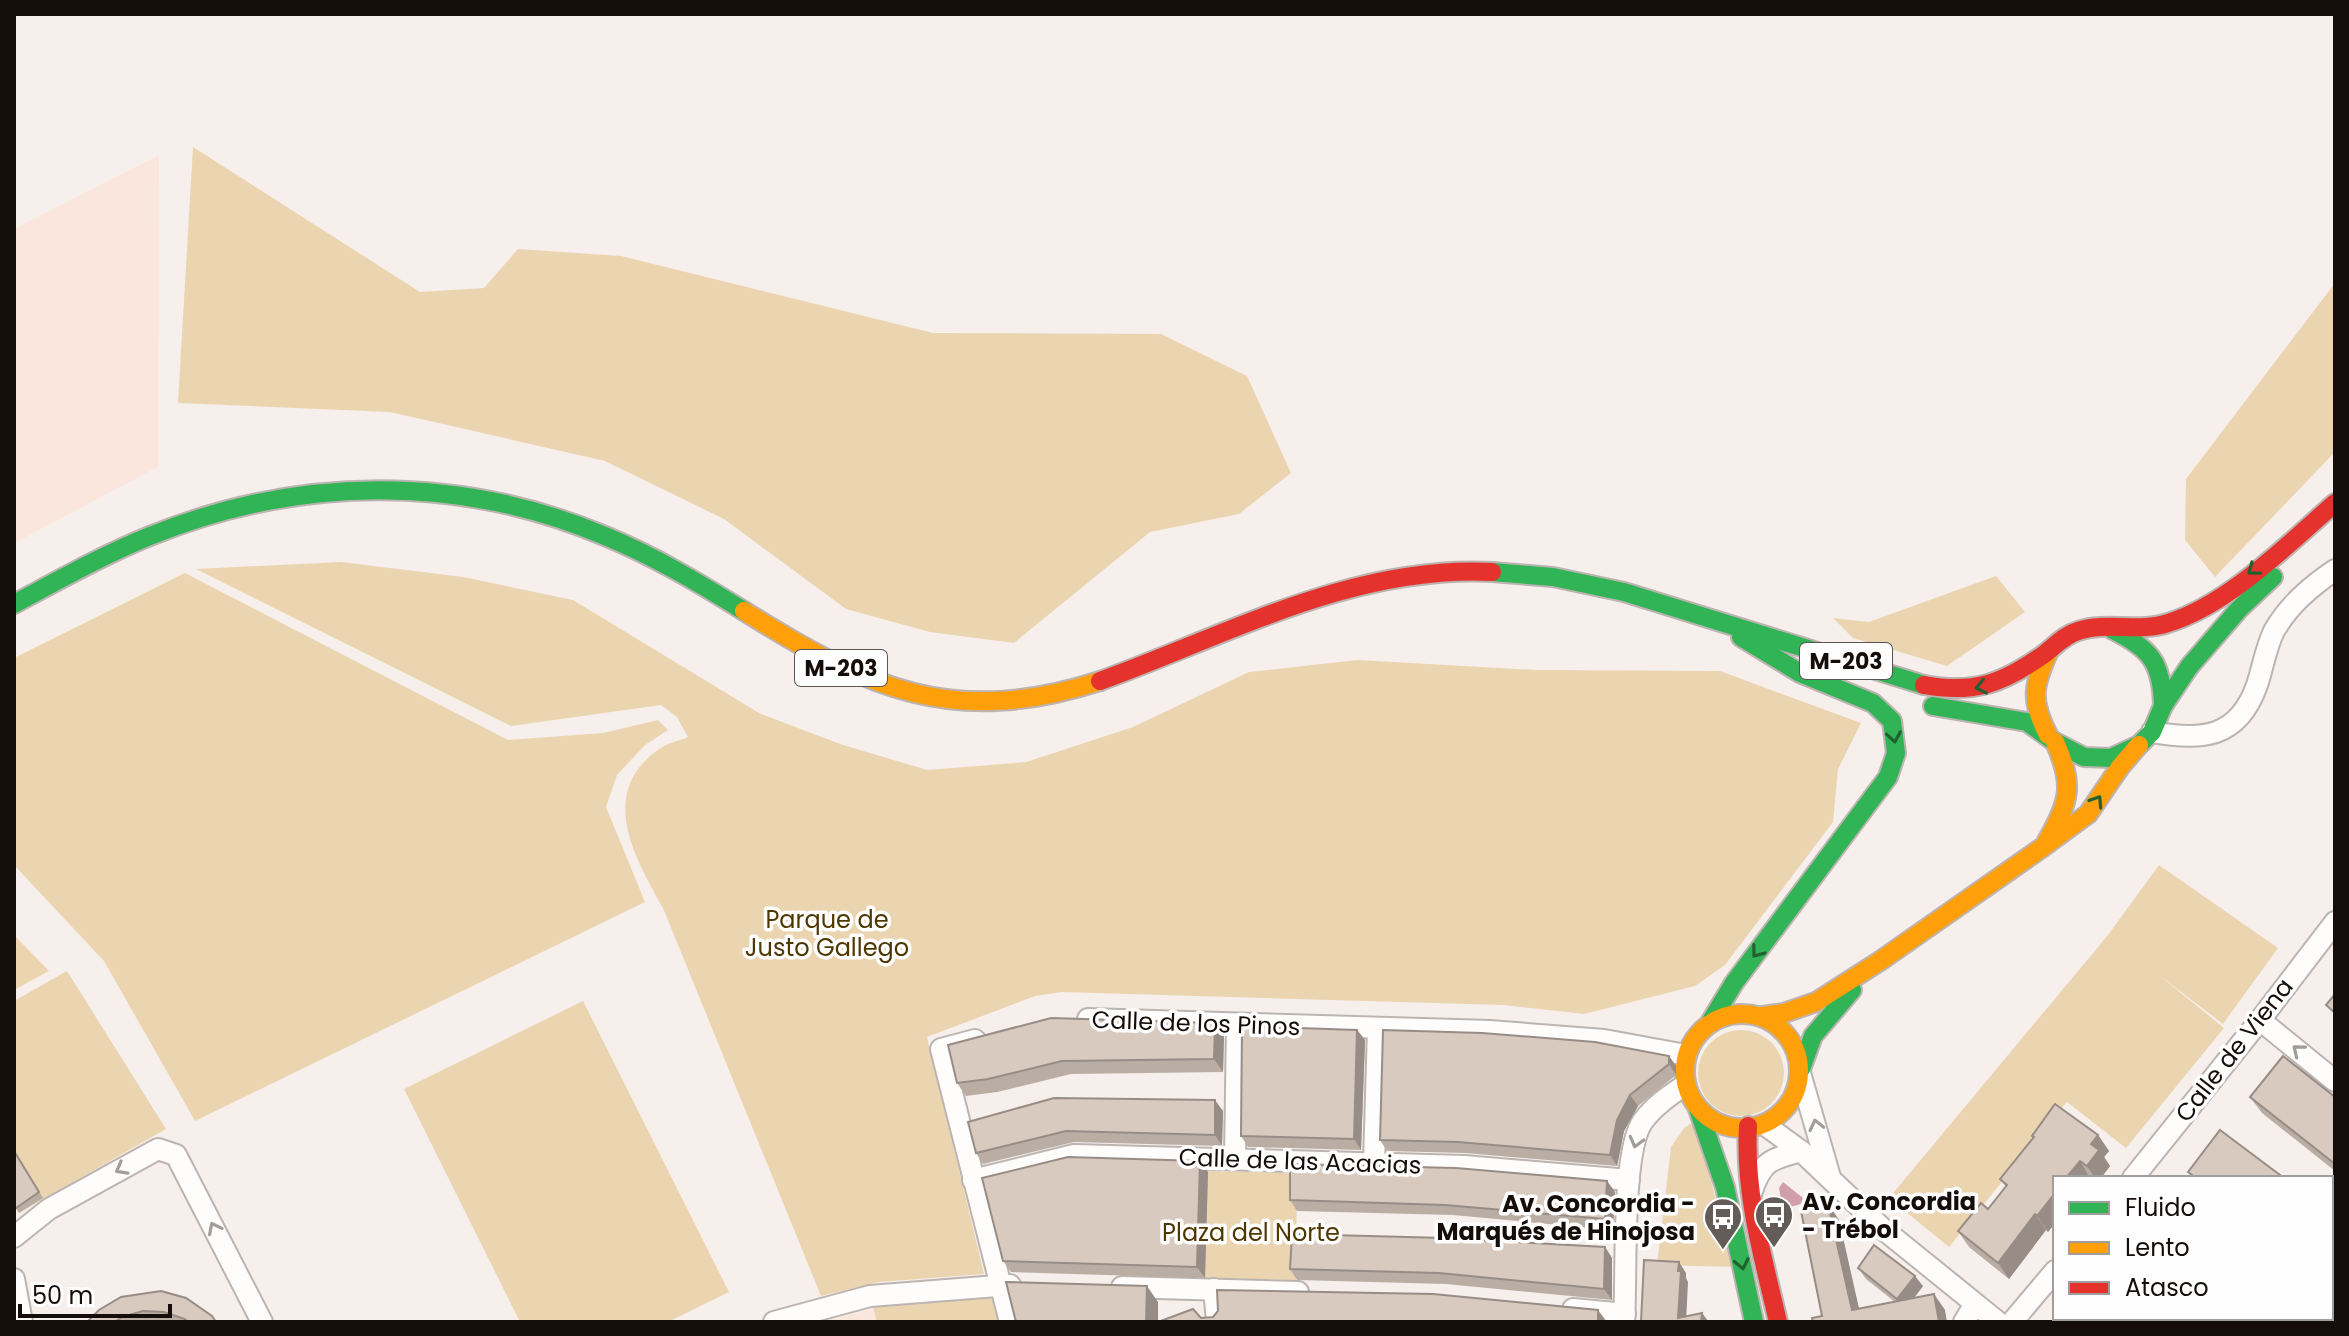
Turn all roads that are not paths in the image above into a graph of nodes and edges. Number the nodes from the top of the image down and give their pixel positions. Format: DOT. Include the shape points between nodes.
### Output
graph roads {
  1 [pos="2335,503"];
  2 [pos="2335,517"];
  3 [pos="2335,570"];
  4 [pos="1638,594"];
  5 [pos="14,604"];
  6 [pos="2110,629"];
  7 [pos="1741,637"];
  8 [pos="2049,651"];
  9 [pos="2163,706"];
  10 [pos="2052,738"];
  11 [pos="2146,739"];
  12 [pos="2043,847"];
  13 [pos="2335,922"];
  14 [pos="1880,961"];
  15 [pos="1763,1016"];
  16 [pos="1074,1019"];
  17 [pos="2260,1020"];
  18 [pos="1711,1021"];
  19 [pos="1237,1024"];
  20 [pos="1378,1028"];
  21 [pos="1000,1034"];
  22 [pos="1686,1055"];
  23 [pos="1800,1071"];
  24 [pos="2335,1081"];
  25 [pos="1685,1085"];
  26 [pos="1698,1109"];
  27 [pos="1756,1126"];
  28 [pos="1801,1151"];
  29 [pos="1235,1159"];
  30 [pos="1374,1163"];
  31 [pos="2139,1176"];
  32 [pos="1830,1177"];
  33 [pos="973,1180"];
  34 [pos="1629,1180"];
  35 [pos="1751,1195"];
  36 [pos="14,1237"];
  37 [pos="2053,1273"];
  38 [pos="14,1279"];
  39 [pos="1000,1285"];
  40 [pos="1032,1285"];
  41 [pos="1110,1287"];
  42 [pos="1214,1289"];
  43 [pos="1312,1292"];
  44 [pos="1550,1307"];
  45 [pos="1969,1313"];
  46 [pos="1624,1318"];
  47 [pos="22,1322"];
  48 [pos="262,1322"];
  49 [pos="774,1322"];
  50 [pos="1010,1322"];
  51 [pos="1217,1322"];
  52 [pos="1754,1322"];
  53 [pos="1778,1322"];
  54 [pos="1998,1322"];
  55 [pos="2012,1322"];
  1 -- 6 [label="main road, M-203, one-way" via="2193,613 2168,624"];
  2 -- 9 [label="main road" via="2239,609"];
  3 -- 11 [label="street" via="2289,608 2272,635 2256,689 2236,723 2213,734"];
  4 -- 5 [label="main road, M-203" via="1553,575 1433,572 1367,584 1279,612 1084,686 1002,702 951,701 891,688 825,661 680,572 550,516 466,495 381,489 298,496 201,519 115,551"];
  4 -- 7 [label="main road, M-203"];
  8 -- 4 [label="main road, M-203, one-way" via="2003,681 1978,690 1947,691"];
  6 -- 8 [label="main road, M-203" via="2077,631"];
  6 -- 9 [label="main road" via="2141,643 2158,663"];
  7 -- 10 [label="main road, M-203" via="1903,698 2027,722"];
  7 -- 18 [label="main road, one-way" via="1800,673 1873,703 1892,721 1896,753 1888,777"];
  8 -- 10 [label="main road" via="2035,680 2036,711"];
  9 -- 11 [label="main road"];
  10 -- 11 [label="main road, M-203" via="2084,757 2111,758"];
  10 -- 12 [label="main road" via="2070,789"];
  12 -- 11 [label="main road, one-way" via="2088,814"];
  12 -- 14 [label="main road"];
  13 -- 17 [label="street, Calle de Viena"];
  14 -- 15 [label="main road" via="1816,1002"];
  14 -- 23 [label="main road" via="1813,1036"];
  15 -- 18 [label="main road" via="1740,1012"];
  15 -- 23 [label="main road" via="1781,1027 1795,1046"];
  16 -- 19 [label="street, Calle de los Pinos"];
  24 -- 17 [label="street, one-way"];
  17 -- 31 [label="street, Calle de Viena"];
  18 -- 22 [label="main road"];
  19 -- 20 [label="street, Calle de los Pinos"];
  19 -- 29 [label="street"];
  20 -- 22 [label="street, Calle de los Pinos" via="1604,1040"];
  20 -- 30 [label="street"];
  21 -- 33 [label="street" via="941,1049"];
  22 -- 25 [label="main road"];
  23 -- 27 [label="main road" via="1794,1097"];
  32 -- 23 [label="street, one-way"];
  25 -- 26 [label="main road"];
  25 -- 34 [label="street, one-way" via="1642,1122"];
  26 -- 27 [label="main road" via="1731,1128"];
  26 -- 52 [label="main road, one-way" via="1729,1199"];
  27 -- 28 [label="street"];
  27 -- 35 [label="main road" via="1746,1143"];
  28 -- 32 [label="street"];
  28 -- 35 [label="street" via="1767,1163"];
  29 -- 30 [label="street, Calle de las Acacias"];
  29 -- 33 [label="street, Calle de las Acacias" via="1074,1155"];
  30 -- 34 [label="street, Calle de las Acacias"];
  32 -- 45 [label="street"];
  33 -- 39 [label="street"];
  34 -- 46 [label="street"];
  35 -- 53 [label="main road"];
  48 -- 36 [label="street, one-way" via="176,1155 158,1149 49,1209"];
  37 -- 55 [label="street"];
  38 -- 47 [label="street"];
  39 -- 40 [label="street"];
  39 -- 49 [label="street" via="870,1296"];
  39 -- 50 [label="street"];
  41 -- 42 [label="street"];
  42 -- 43 [label="street"];
  42 -- 51 [label="street"];
  44 -- 46 [label="street"];
  45 -- 54 [label="street"];
}
